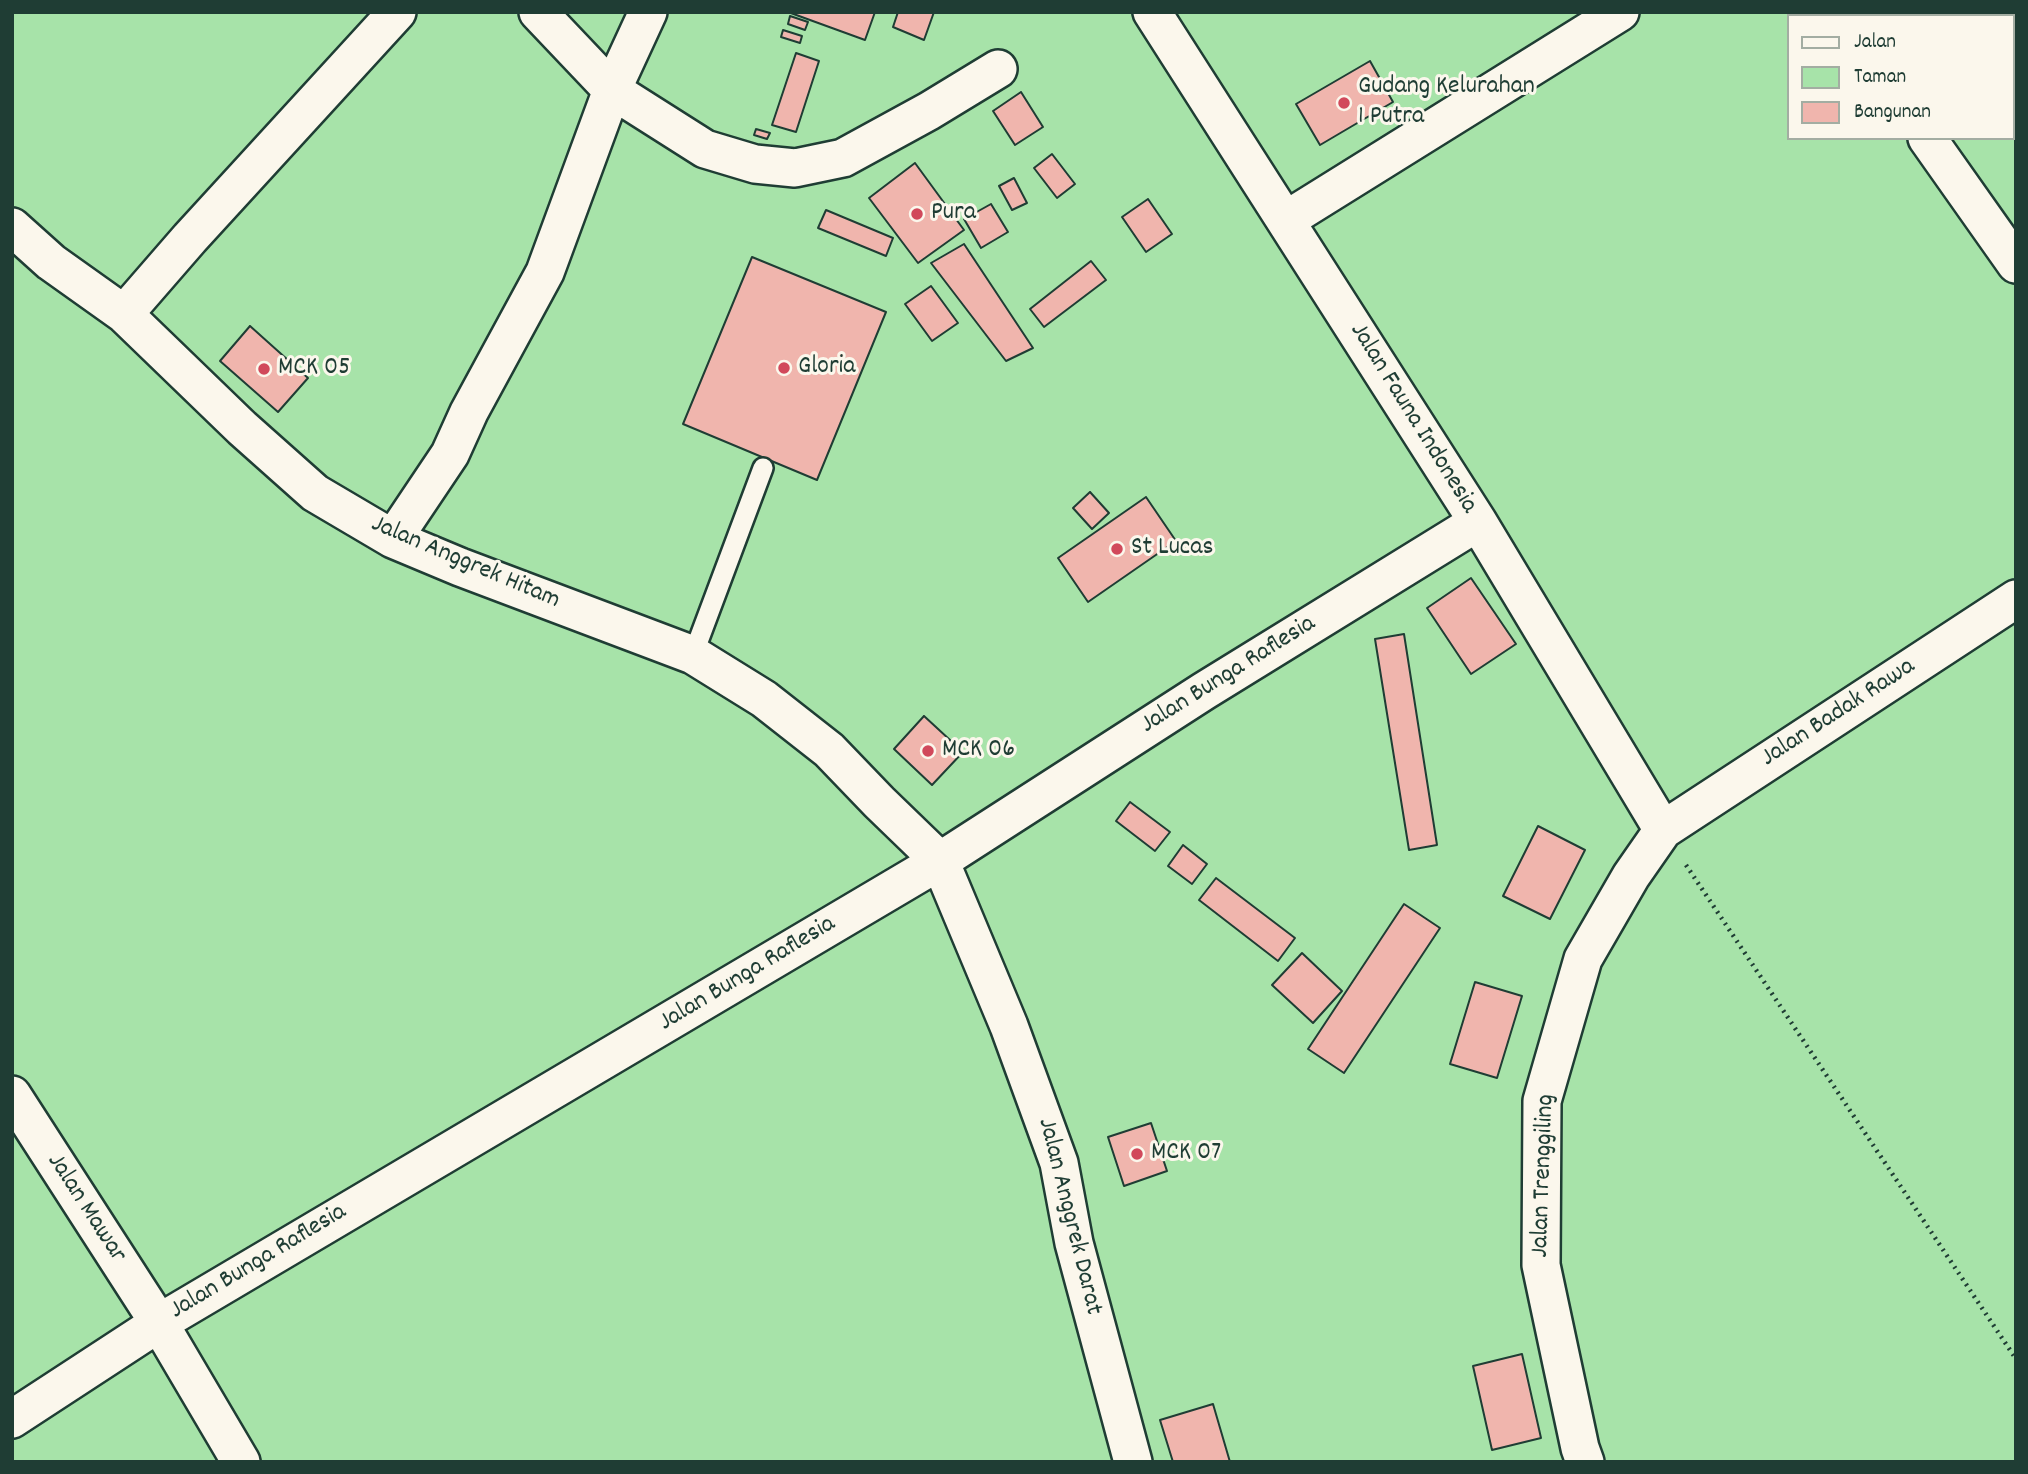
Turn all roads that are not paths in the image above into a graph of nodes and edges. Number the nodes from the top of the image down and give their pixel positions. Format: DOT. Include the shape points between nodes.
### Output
graph roads {
  1 [pos="397,12"];
  2 [pos="538,12"];
  3 [pos="648,12"];
  4 [pos="1152,12"];
  5 [pos="1620,12"];
  6 [pos="998,69"];
  7 [pos="612,90"];
  8 [pos="1928,140"];
  9 [pos="1286,220"];
  10 [pos="12,227"];
  11 [pos="2016,264"];
  12 [pos="124,314"];
  13 [pos="763,468"];
  14 [pos="1478,522"];
  15 [pos="393,539"];
  16 [pos="2016,599"];
  17 [pos="693,654"];
  18 [pos="1663,830"];
  19 [pos="940,861"];
  20 [pos="12,1095"];
  21 [pos="159,1323"];
  22 [pos="12,1419"];
  23 [pos="241,1462"];
  24 [pos="1133,1462"];
  25 [pos="1585,1462"];
  1 -- 12 [label="street"];
  2 -- 7 [label="street"];
  3 -- 7 [label="street"];
  4 -- 9 [label="street, Jalan Fauna Indonesia"];
  5 -- 9 [label="street"];
  6 -- 7 [label="street" via="843,158 795,168 755,164 705,149"];
  7 -- 15 [label="street" via="545,272 450,454"];
  8 -- 11 [label="street"];
  9 -- 14 [label="street, Jalan Fauna Indonesia"];
  10 -- 12 [label="street, Jalan Anggrek Hitam" via="51,262"];
  12 -- 15 [label="street, Jalan Anggrek Hitam" via="315,494"];
  13 -- 17 [label="lane"];
  14 -- 18 [label="street, Jalan Fauna Indonesia"];
  14 -- 19 [label="street, Jalan Bunga Raflesia"];
  15 -- 17 [label="street, Jalan Anggrek Hitam"];
  16 -- 18 [label="street, Jalan Badak Rawa"];
  17 -- 19 [label="street, Jalan Anggrek Hitam" via="764,699 829,750"];
  18 -- 25 [label="street, Jalan Trenggiling" via="1583,959 1542,1101 1541,1265"];
  19 -- 21 [label="street, Jalan Bunga Raflesia"];
  19 -- 24 [label="street, Jalan Anggrek Darat" via="1009,1026 1059,1163 1074,1243"];
  20 -- 21 [label="street, Jalan Mawar"];
  21 -- 22 [label="street, Jalan Bunga Raflesia"];
  21 -- 23 [label="street, Jalan Mawar"];
}
